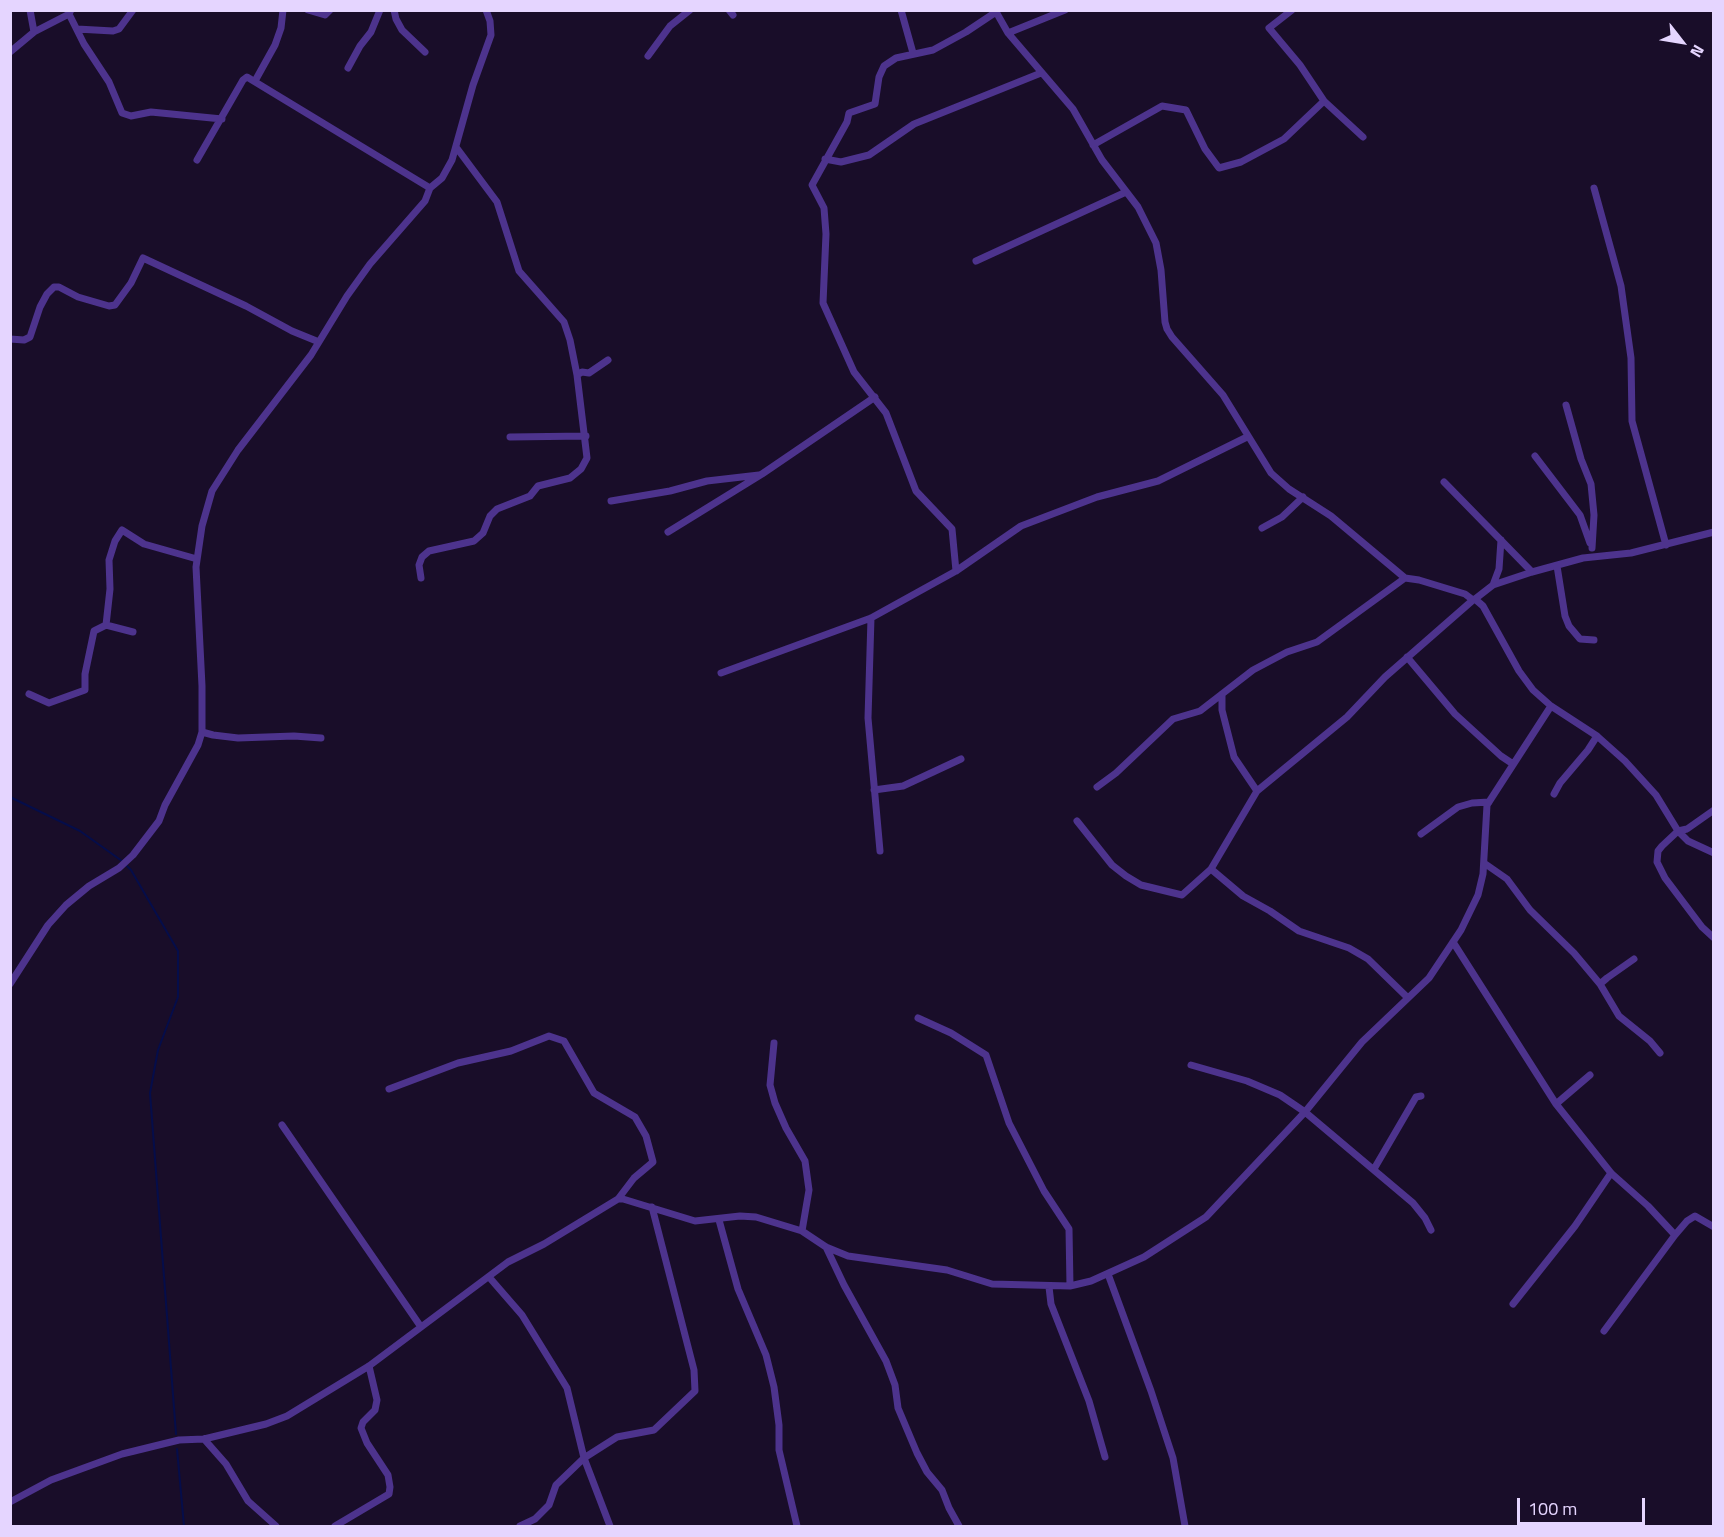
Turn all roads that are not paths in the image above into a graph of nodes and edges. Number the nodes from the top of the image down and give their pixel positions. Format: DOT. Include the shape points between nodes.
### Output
graph roads {
  1 [pos="30,10"];
  2 [pos="133,10"];
  3 [pos="283,10"];
  4 [pos="308,10"];
  5 [pos="330,10"];
  6 [pos="380,10"];
  7 [pos="395,10"];
  8 [pos="401,10"];
  9 [pos="486,10"];
  10 [pos="690,10"];
  11 [pos="901,10"];
  12 [pos="1065,10"];
  13 [pos="1292,10"];
  14 [pos="995,11"];
  15 [pos="70,12"];
  16 [pos="77,29"];
  17 [pos="34,32"];
  18 [pos="1008,33"];
  19 [pos="10,52"];
  20 [pos="425,52"];
  21 [pos="914,53"];
  22 [pos="648,56"];
  23 [pos="348,68"];
  24 [pos="1041,73"];
  25 [pos="255,81"];
  26 [pos="1324,101"];
  27 [pos="222,119"];
  28 [pos="1363,137"];
  29 [pos="1093,145"];
  30 [pos="456,147"];
  31 [pos="825,159"];
  32 [pos="197,160"];
  33 [pos="430,188"];
  34 [pos="1594,188"];
  35 [pos="1126,192"];
  36 [pos="976,261"];
  37 [pos="10,339"];
  38 [pos="319,342"];
  39 [pos="608,360"];
  40 [pos="577,375"];
  41 [pos="874,397"];
  42 [pos="1566,405"];
  43 [pos="586,436"];
  44 [pos="1247,436"];
  45 [pos="510,437"];
  46 [pos="1535,456"];
  47 [pos="762,474"];
  48 [pos="1444,482"];
  49 [pos="1303,497"];
  50 [pos="611,501"];
  51 [pos="1262,528"];
  52 [pos="668,531"];
  53 [pos="1713,532"];
  54 [pos="1501,540"];
  55 [pos="1666,546"];
  56 [pos="1592,548"];
  57 [pos="1583,558"];
  58 [pos="197,559"];
  59 [pos="1557,566"];
  60 [pos="956,571"];
  61 [pos="1532,572"];
  62 [pos="421,578"];
  63 [pos="1405,578"];
  64 [pos="1493,585"];
  65 [pos="1474,599"];
  66 [pos="871,618"];
  67 [pos="106,625"];
  68 [pos="133,632"];
  69 [pos="1594,640"];
  70 [pos="1407,657"];
  71 [pos="721,673"];
  72 [pos="29,694"];
  73 [pos="1222,694"];
  74 [pos="1551,706"];
  75 [pos="202,732"];
  76 [pos="1597,736"];
  77 [pos="321,738"];
  78 [pos="961,759"];
  79 [pos="1513,764"];
  80 [pos="1096,787"];
  81 [pos="874,790"];
  82 [pos="1257,791"];
  83 [pos="1554,794"];
  84 [pos="1489,802"];
  85 [pos="1713,810"];
  86 [pos="1077,821"];
  87 [pos="1678,831"];
  88 [pos="1421,834"];
  89 [pos="880,851"];
  90 [pos="1713,853"];
  91 [pos="1484,863"];
  92 [pos="1211,869"];
  93 [pos="1713,938"];
  94 [pos="1453,942"];
  95 [pos="1634,959"];
  96 [pos="10,984"];
  97 [pos="1600,984"];
  98 [pos="1408,998"];
  99 [pos="918,1018"];
  100 [pos="774,1043"];
  101 [pos="1660,1053"];
  102 [pos="1191,1065"];
  103 [pos="1590,1076"];
  104 [pos="389,1089"];
  105 [pos="1421,1096"];
  106 [pos="1556,1104"];
  107 [pos="1305,1112"];
  108 [pos="282,1125"];
  109 [pos="1374,1169"];
  110 [pos="1611,1173"];
  111 [pos="618,1199"];
  112 [pos="652,1208"];
  113 [pos="719,1220"];
  114 [pos="1713,1227"];
  115 [pos="1431,1230"];
  116 [pos="802,1231"];
  117 [pos="1675,1235"];
  118 [pos="826,1247"];
  119 [pos="1108,1274"];
  120 [pos="489,1276"];
  121 [pos="1070,1286"];
  122 [pos="1049,1287"];
  123 [pos="1513,1304"];
  124 [pos="421,1327"];
  125 [pos="1604,1331"];
  126 [pos="369,1366"];
  127 [pos="204,1439"];
  128 [pos="1105,1457"];
  129 [pos="584,1458"];
  130 [pos="10,1502"];
  131 [pos="276,1527"];
  132 [pos="335,1527"];
  133 [pos="520,1527"];
  134 [pos="610,1527"];
  135 [pos="797,1527"];
  136 [pos="959,1527"];
  137 [pos="1185,1527"];
  1 -- 17 [label="street"];
  2 -- 16 [label="street" via="119,29"];
  3 -- 25 [label="street" via="275,45"];
  4 -- 5 [label="street" via="325,15"];
  6 -- 23 [label="street"];
  7 -- 8 [label="street"];
  7 -- 20 [label="street" via="402,30"];
  9 -- 30 [label="street" via="491,35"];
  10 -- 22 [label="street" via="670,26"];
  11 -- 21 [label="street"];
  12 -- 18 [label="street"];
  13 -- 26 [label="street" via="1269,28"];
  14 -- 18 [label="street"];
  14 -- 21 [label="street" via="933,50"];
  15 -- 16 [label="street"];
  15 -- 17 [label="street"];
  16 -- 27 [label="street" via="109,82 122,113"];
  17 -- 19 [label="street"];
  18 -- 24 [label="street"];
  21 -- 31 [label="street" via="884,66 875,104 849,113"];
  24 -- 29 [label="street" via="1073,109"];
  24 -- 31 [label="street" via="914,124 869,155 841,162"];
  25 -- 27 [label="street" via="247,77 243,80"];
  25 -- 33 [label="street"];
  26 -- 28 [label="street"];
  26 -- 29 [label="street" via="1284,139 1241,162 1219,168 1186,110 1162,106"];
  27 -- 32 [label="street"];
  29 -- 35 [label="street"];
  30 -- 33 [label="street" via="442,178"];
  30 -- 40 [label="street" via="497,202 519,272 564,322"];
  31 -- 41 [label="street" via="812,185 824,208 823,303 854,372"];
  33 -- 38 [label="street" via="425,201 364,272"];
  34 -- 55 [label="street" via="1621,286 1631,358 1632,420"];
  35 -- 36 [label="street"];
  35 -- 44 [label="street" via="1156,243 1167,329 1223,395"];
  37 -- 38 [label="street" via="24,340 30,336 40,307 54,287 115,305 143,258"];
  38 -- 58 [label="street" via="212,491 201,526"];
  39 -- 40 [label="street" via="589,373"];
  40 -- 43 [label="street"];
  41 -- 47 [label="street"];
  41 -- 60 [label="street" via="886,414 916,491 952,529"];
  42 -- 56 [label="street" via="1591,484"];
  43 -- 45 [label="street"];
  43 -- 62 [label="street" via="587,458 570,478 538,486 530,496 496,509 474,541 429,551 419,565"];
  44 -- 49 [label="street" via="1279,482"];
  44 -- 60 [label="street" via="1158,481 1097,497 1021,526"];
  46 -- 56 [label="street" via="1580,515"];
  47 -- 50 [label="street"];
  47 -- 52 [label="street"];
  48 -- 54 [label="street"];
  49 -- 51 [label="street" via="1282,517"];
  49 -- 63 [label="street"];
  53 -- 55 [label="street"];
  54 -- 61 [label="street"];
  54 -- 64 [label="street" via="1502,553"];
  55 -- 57 [label="street"];
  56 -- 57 [label="street"];
  57 -- 59 [label="street"];
  58 -- 67 [label="street" via="144,544 122,530 109,560"];
  58 -- 75 [label="street"];
  59 -- 61 [label="street"];
  59 -- 69 [label="street" via="1569,626 1580,639"];
  60 -- 66 [label="street"];
  61 -- 64 [label="street"];
  63 -- 65 [label="street" via="1419,579"];
  63 -- 73 [label="street" via="1317,642 1253,670"];
  64 -- 65 [label="street"];
  65 -- 70 [label="street"];
  65 -- 74 [label="street" via="1483,606 1519,671"];
  66 -- 71 [label="street"];
  66 -- 81 [label="street" via="868,718"];
  67 -- 68 [label="street"];
  67 -- 72 [label="street" via="94,632 85,690 49,703"];
  70 -- 79 [label="street" via="1455,714"];
  70 -- 82 [label="street" via="1347,717"];
  73 -- 80 [label="street" via="1200,711 1173,719"];
  73 -- 82 [label="street" via="1234,758"];
  74 -- 76 [label="street"];
  74 -- 79 [label="street"];
  75 -- 77 [label="street" via="238,738"];
  75 -- 96 [label="street" via="159,821 129,859 66,905 48,925"];
  76 -- 83 [label="street"];
  76 -- 87 [label="street" via="1656,795"];
  78 -- 81 [label="street" via="903,786"];
  79 -- 84 [label="street"];
  81 -- 89 [label="street"];
  82 -- 92 [label="street"];
  84 -- 88 [label="street" via="1458,807"];
  84 -- 91 [label="street"];
  85 -- 87 [label="street"];
  86 -- 92 [label="street" via="1112,865 1141,885 1182,895"];
  87 -- 90 [label="street" via="1688,841"];
  87 -- 93 [label="street" via="1658,851 1659,867"];
  91 -- 94 [label="street" via="1478,895"];
  91 -- 97 [label="street" via="1507,879 1530,910"];
  92 -- 98 [label="street" via="1243,896 1299,931 1349,948 1368,959"];
  94 -- 98 [label="street" via="1429,978"];
  94 -- 106 [label="street"];
  95 -- 97 [label="street"];
  97 -- 101 [label="street" via="1619,1016"];
  98 -- 107 [label="street" via="1362,1042"];
  99 -- 121 [label="street" via="986,1055 1009,1123 1044,1191 1069,1229"];
  100 -- 116 [label="street" via="770,1085 786,1128 805,1161 809,1190"];
  102 -- 107 [label="street" via="1280,1095"];
  103 -- 106 [label="street"];
  104 -- 111 [label="street" via="549,1036 564,1041 594,1092 635,1117 646,1137 653,1162"];
  105 -- 109 [label="street" via="1416,1097"];
  106 -- 110 [label="street"];
  107 -- 109 [label="street"];
  107 -- 119 [label="street" via="1206,1217 1144,1257"];
  108 -- 124 [label="street"];
  109 -- 115 [label="street" via="1413,1203"];
  110 -- 117 [label="street"];
  110 -- 123 [label="street"];
  111 -- 112 [label="street"];
  111 -- 120 [label="street"];
  112 -- 113 [label="street" via="695,1221"];
  112 -- 129 [label="street" via="694,1370 695,1391 654,1430 617,1437"];
  113 -- 116 [label="street" via="756,1217"];
  113 -- 135 [label="street" via="738,1289 766,1355 774,1387 779,1450"];
  114 -- 117 [label="street" via="1695,1216"];
  116 -- 118 [label="street"];
  117 -- 125 [label="street"];
  118 -- 122 [label="street" via="848,1256 947,1270 992,1284"];
  118 -- 136 [label="street" via="886,1361 898,1408 917,1454 942,1490"];
  119 -- 121 [label="street"];
  119 -- 137 [label="street" via="1173,1458"];
  120 -- 124 [label="street"];
  120 -- 129 [label="street" via="522,1315 567,1388"];
  121 -- 122 [label="street"];
  122 -- 128 [label="street" via="1051,1304 1089,1401"];
  124 -- 126 [label="street"];
  126 -- 127 [label="street" via="287,1416"];
  126 -- 132 [label="street" via="377,1400 375,1410 361,1428 388,1475 389,1494"];
  127 -- 130 [label="street" via="179,1440 122,1454 51,1480"];
  127 -- 131 [label="street" via="226,1464 248,1501"];
  129 -- 133 [label="street" via="556,1485 549,1504 535,1519"];
  129 -- 134 [label="street"];
}
